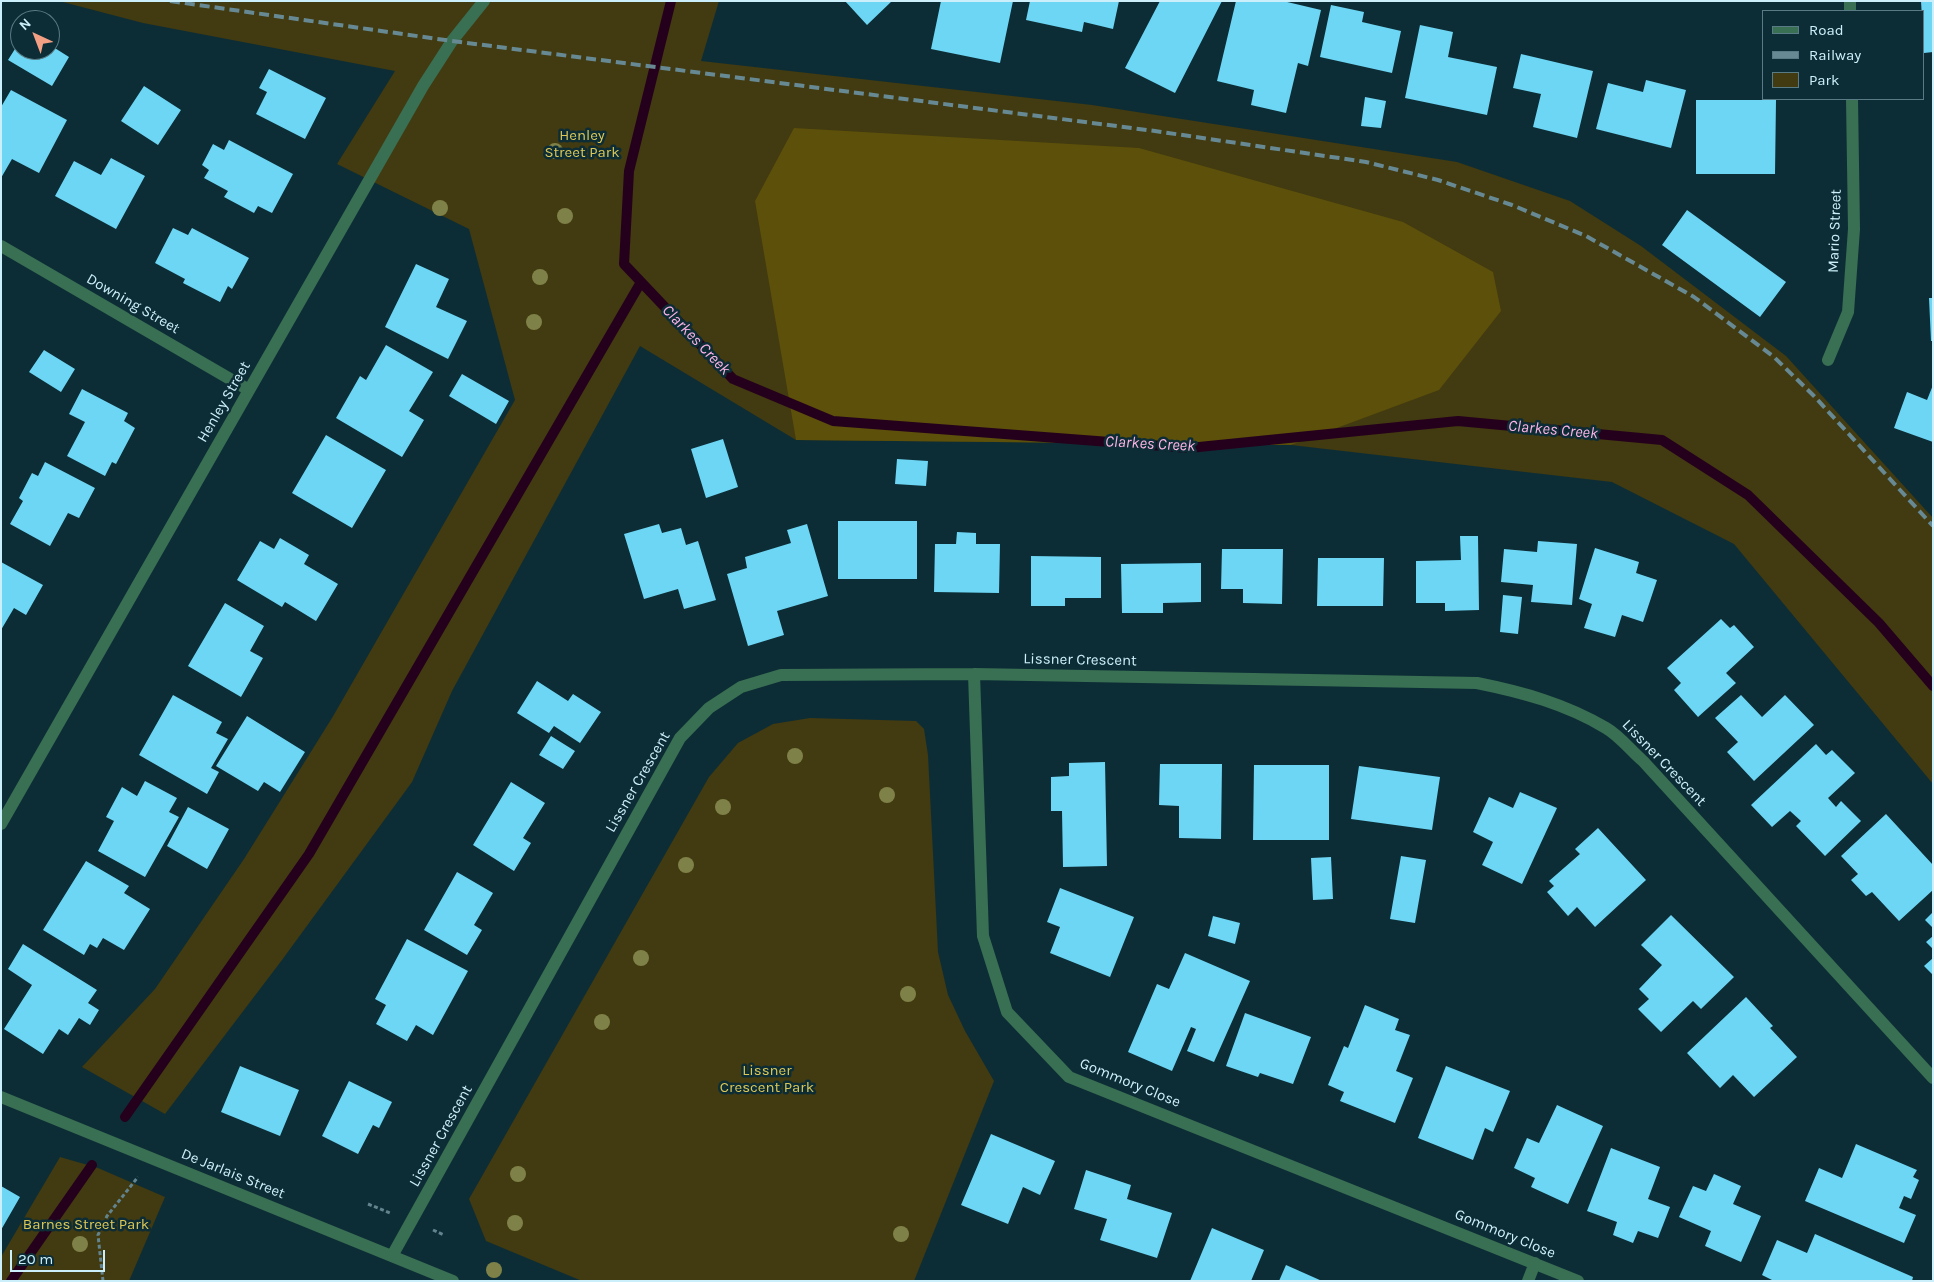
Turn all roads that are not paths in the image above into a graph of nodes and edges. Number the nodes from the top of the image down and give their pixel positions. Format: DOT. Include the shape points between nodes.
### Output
graph roads {
  1 [pos="484,1"];
  2 [pos="1852,100"];
  3 [pos="1,246"];
  4 [pos="1828,360"];
  5 [pos="249,390"];
  6 [pos="974,674"];
  7 [pos="1,824"];
  8 [pos="1933,1078"];
  9 [pos="1,1097"];
  10 [pos="392,1256"];
  11 [pos="1535,1263"];
  12 [pos="453,1281"];
  13 [pos="1528,1281"];
  14 [pos="1578,1281"];
  1 -- 5 [label="street, Henley Street" via="452,41 423,86"];
  2 -- 4 [label="street, Mario Street" via="1854,229 1848,312"];
  3 -- 5 [label="street, Downing Street"];
  5 -- 7 [label="street, Henley Street"];
  6 -- 8 [label="street, Lissner Crescent" via="1476,683 1521,692 1562,706 1607,729 1643,761"];
  6 -- 10 [label="street, Lissner Crescent" via="781,675 741,687 709,708 680,738"];
  6 -- 11 [label="street, Gommory Close" via="983,936 1007,1012 1069,1077"];
  9 -- 10 [label="street, De Jarlais Street"];
  10 -- 12 [label="street, De Jarlais Street"];
  11 -- 13 [label="street"];
  11 -- 14 [label="street, Gommory Close"];
}
